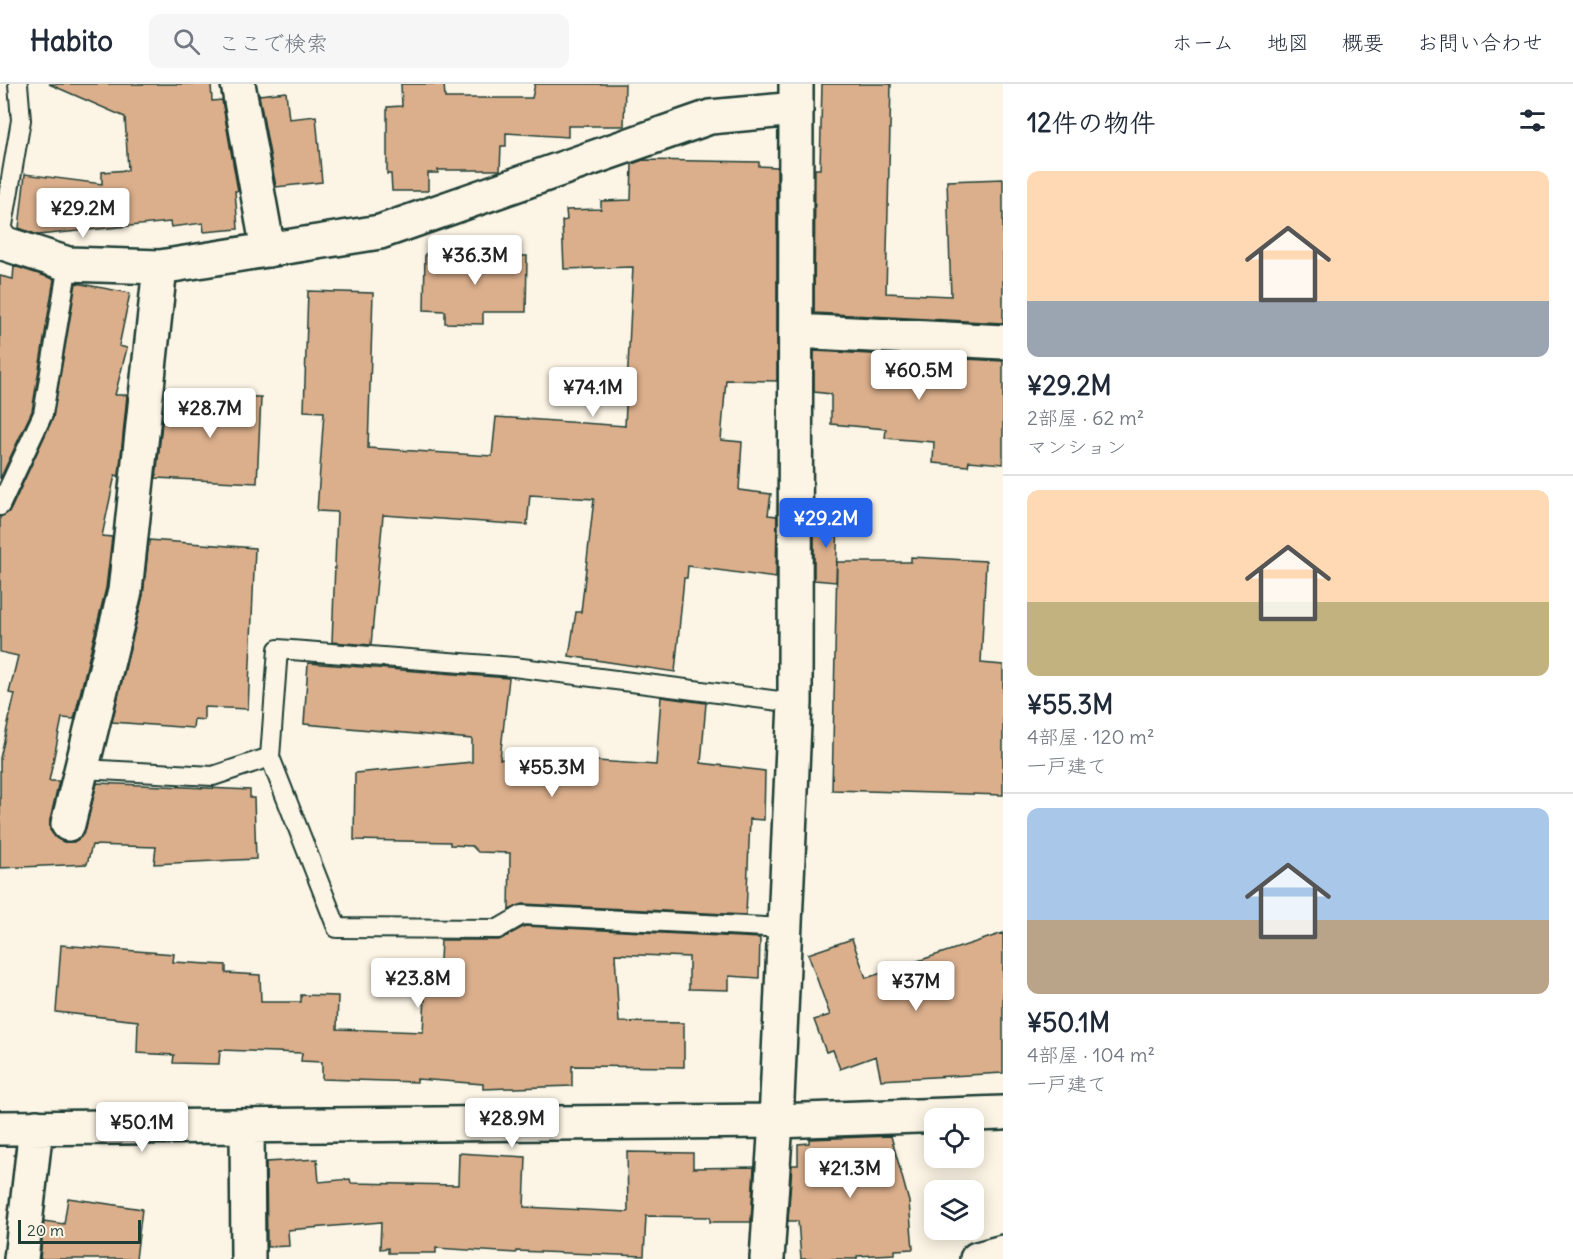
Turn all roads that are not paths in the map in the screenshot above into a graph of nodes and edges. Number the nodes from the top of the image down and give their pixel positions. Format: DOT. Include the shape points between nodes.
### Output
graph roads {
  1 [pos="18,84"];
  2 [pos="238,84"];
  3 [pos="796,97"];
  4 [pos="0,242"];
  5 [pos="268,250"];
  6 [pos="68,264"];
  7 [pos="160,267"];
  8 [pos="796,332"];
  9 [pos="1003,342"];
  10 [pos="0,506"];
  11 [pos="795,703"];
  12 [pos="270,757"];
  13 [pos="82,769"];
  14 [pos="68,824"];
  15 [pos="785,928"];
  16 [pos="1003,1113"];
  17 [pos="776,1120"];
  18 [pos="36,1127"];
  19 [pos="247,1127"];
  20 [pos="0,1128"];
  21 [pos="1003,1252"];
  22 [pos="21,1259"];
  23 [pos="248,1259"];
  24 [pos="767,1259"];
  25 [pos="977,1259"];
  1 -- 4 [label="lane" via="21,120"];
  2 -- 5 [label="street"];
  3 -- 5 [label="street" via="710,117 380,232"];
  3 -- 8 [label="street"];
  4 -- 6 [label="street"];
  5 -- 7 [label="street"];
  6 -- 7 [label="street"];
  6 -- 10 [label="lane" via="44,414"];
  7 -- 13 [label="street" via="125,591"];
  8 -- 9 [label="street"];
  8 -- 11 [label="street"];
  11 -- 12 [label="lane" via="514,667 278,650"];
  11 -- 15 [label="street"];
  12 -- 13 [label="lane" via="213,776"];
  12 -- 15 [label="lane" via="337,928 498,929 522,915"];
  13 -- 14 [label="street"];
  15 -- 17 [label="street"];
  16 -- 17 [label="street"];
  17 -- 19 [label="street"];
  17 -- 24 [label="street"];
  18 -- 19 [label="street"];
  18 -- 20 [label="street"];
  18 -- 22 [label="street"];
  19 -- 23 [label="street"];
  21 -- 25 [label="street"];
}
